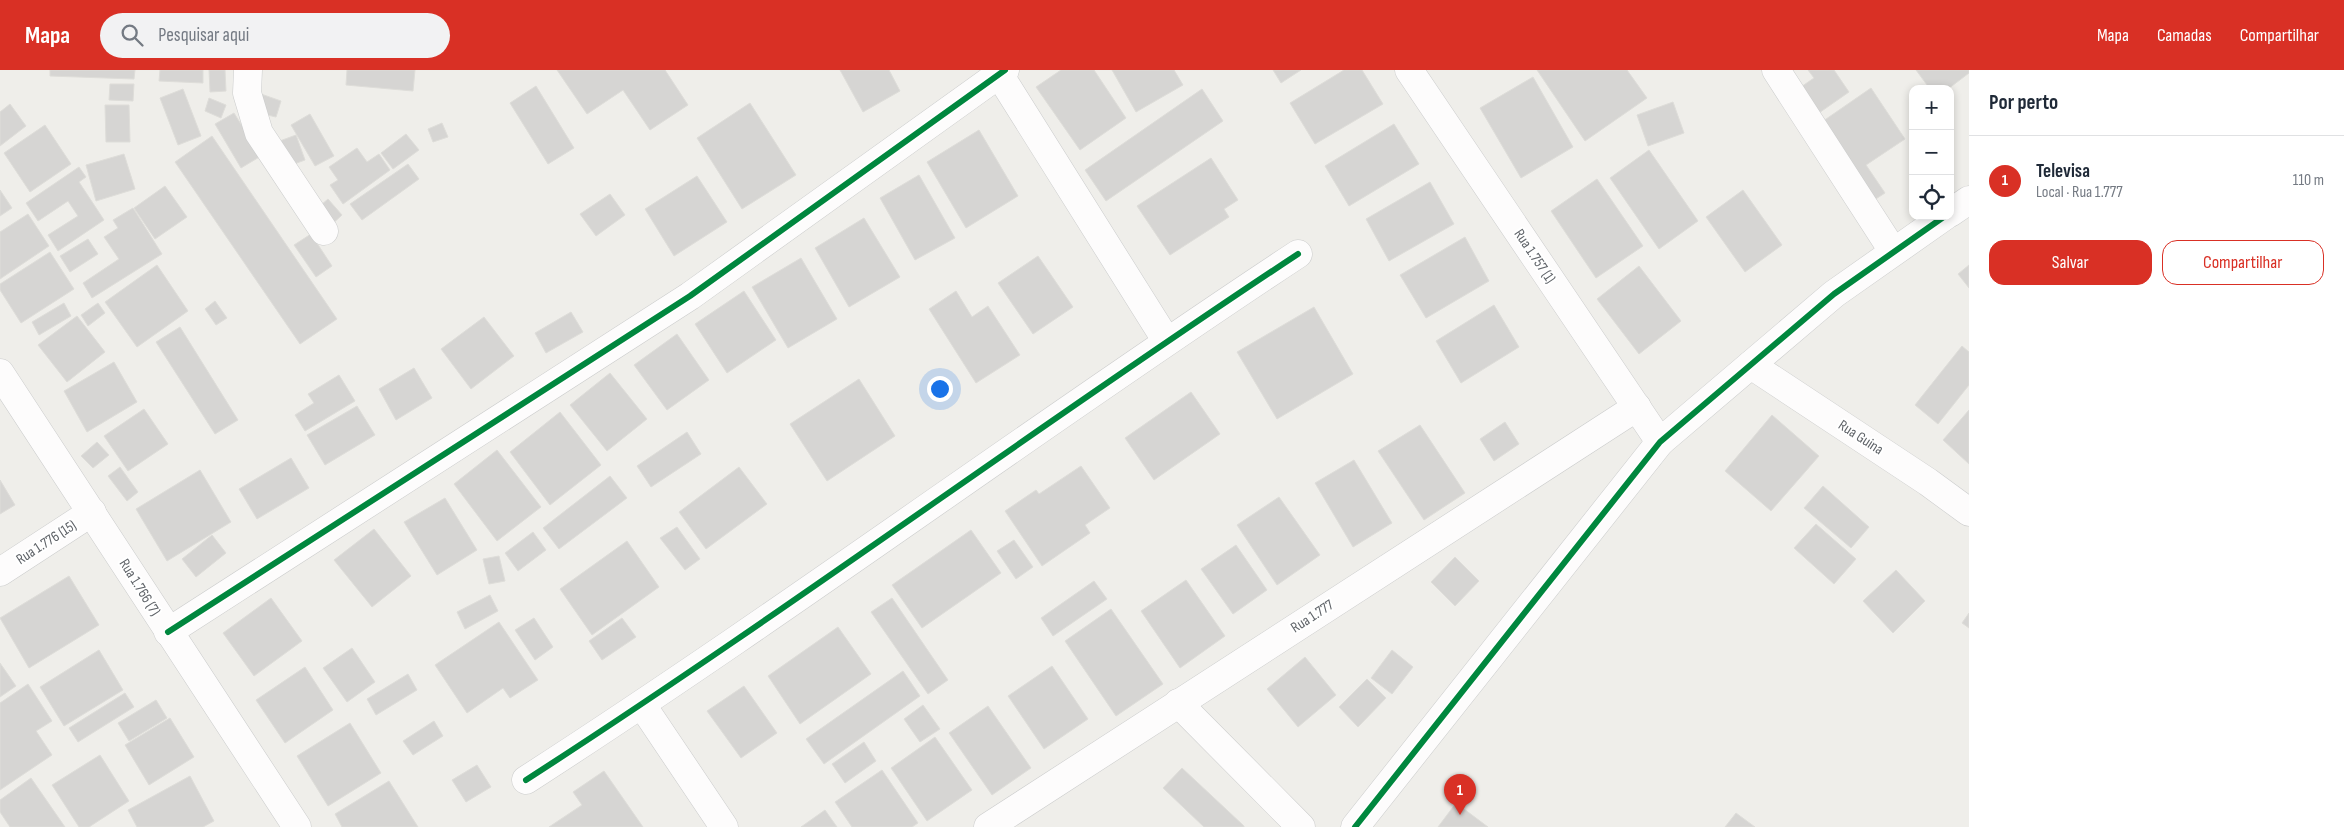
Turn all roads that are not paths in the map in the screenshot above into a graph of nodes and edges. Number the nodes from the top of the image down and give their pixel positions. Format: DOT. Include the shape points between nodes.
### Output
graph roads {
  1 [pos="248,70"];
  2 [pos="1409,70"];
  3 [pos="1776,70"];
  4 [pos="1002,72"];
  5 [pos="1969,200"];
  6 [pos="1954,210"];
  7 [pos="1939,220"];
  8 [pos="324,231"];
  9 [pos="1893,251"];
  10 [pos="1298,254"];
  11 [pos="1166,340"];
  12 [pos="1751,365"];
  13 [pos="0,373"];
  14 [pos="1637,407"];
  15 [pos="1660,442"];
  16 [pos="92,512"];
  17 [pos="1969,512"];
  18 [pos="0,572"];
  19 [pos="168,632"];
  20 [pos="1178,703"];
  21 [pos="642,705"];
  22 [pos="526,780"];
  23 [pos="297,827"];
  24 [pos="724,827"];
  25 [pos="988,827"];
  26 [pos="1301,827"];
  27 [pos="1355,827"];
  1 -- 8 [label="street" via="247,94 259,133"];
  2 -- 14 [label="street, Rua 1.757 (1)"];
  3 -- 9 [label="street"];
  4 -- 11 [label="street"];
  4 -- 19 [label="street" via="690,296"];
  5 -- 6 [label="street"];
  7 -- 9 [label="street"];
  9 -- 12 [label="street" via="1834,294"];
  10 -- 11 [label="street"];
  11 -- 21 [label="street"];
  12 -- 15 [label="street"];
  12 -- 17 [label="street, Rua Guina"];
  13 -- 16 [label="street, Rua 1.766 (7)"];
  14 -- 15 [label="street, Rua 1.757 (1)"];
  14 -- 20 [label="street, Rua 1.777"];
  15 -- 27 [label="street"];
  16 -- 18 [label="street, Rua 1.776 (15)"];
  16 -- 19 [label="street, Rua 1.766 (7)"];
  19 -- 23 [label="street, Rua 1.766 (7)"];
  20 -- 25 [label="street, Rua 1.777"];
  20 -- 26 [label="street"];
  21 -- 22 [label="street"];
  21 -- 24 [label="street"];
}
